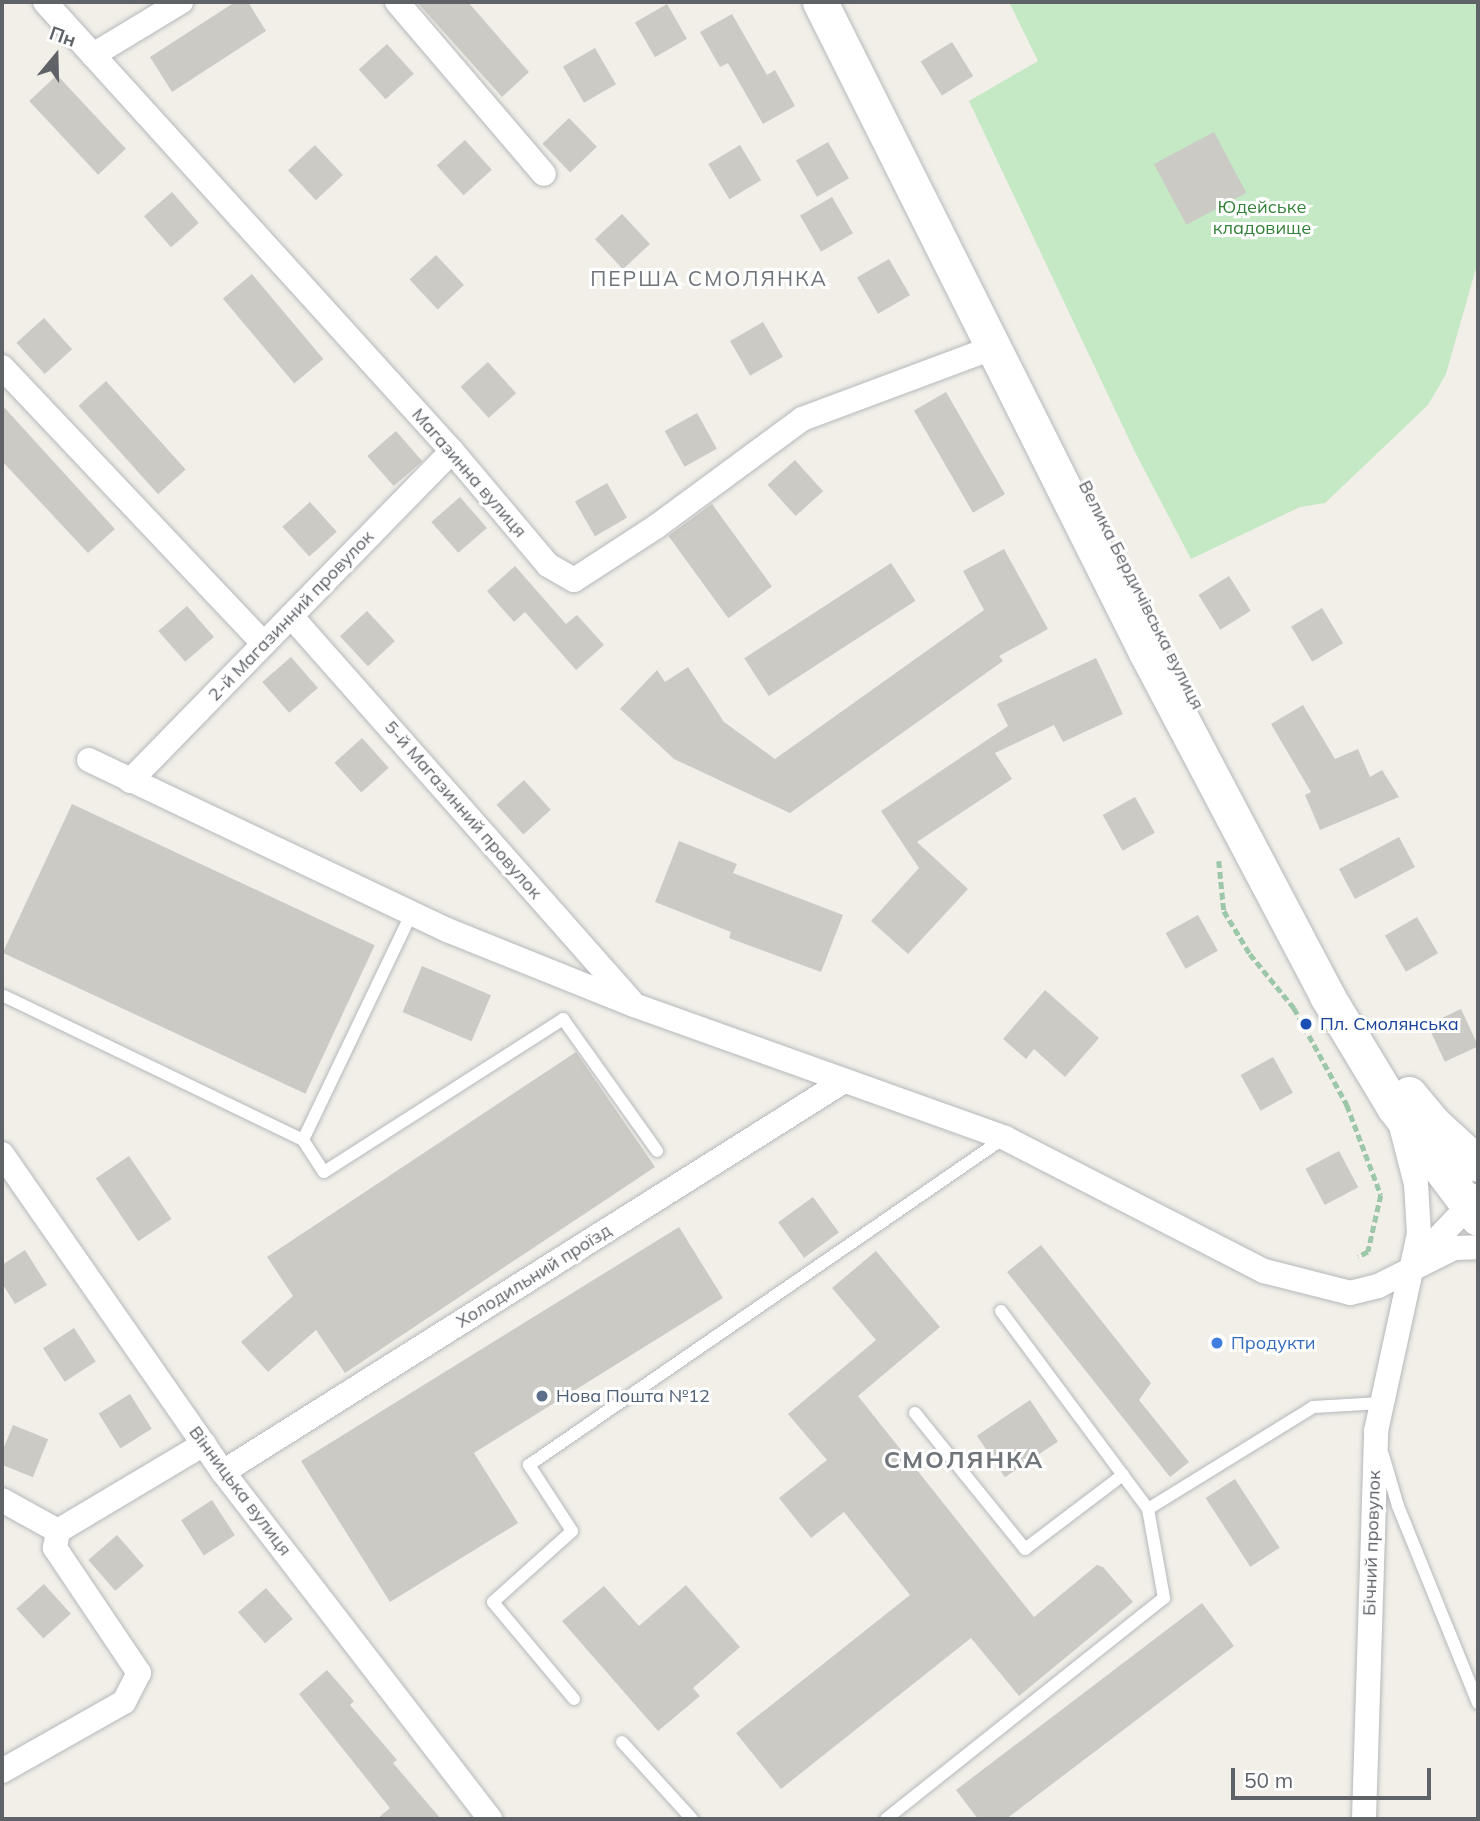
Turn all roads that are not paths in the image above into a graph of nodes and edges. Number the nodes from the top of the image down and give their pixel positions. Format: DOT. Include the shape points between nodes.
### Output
graph roads {
  1 [pos="45,2"];
  2 [pos="181,2"];
  3 [pos="397,2"];
  4 [pos="820,2"];
  5 [pos="840,2"];
  6 [pos="93,55"];
  7 [pos="544,174"];
  8 [pos="992,348"];
  9 [pos="2,367"];
  10 [pos="452,451"];
  11 [pos="291,616"];
  12 [pos="264,644"];
  13 [pos="89,760"];
  14 [pos="131,781"];
  15 [pos="411,913"];
  16 [pos="4,996"];
  17 [pos="634,1005"];
  18 [pos="844,1081"];
  19 [pos="1394,1107"];
  20 [pos="1005,1138"];
  21 [pos="303,1140"];
  22 [pos="657,1151"];
  23 [pos="2,1154"];
  24 [pos="1478,1164"];
  25 [pos="1474,1207"];
  26 [pos="1478,1247"];
  27 [pos="1409,1269"];
  28 [pos="1001,1311"];
  29 [pos="1381,1403"];
  30 [pos="915,1413"];
  31 [pos="1376,1431"];
  32 [pos="204,1444"];
  33 [pos="223,1472"];
  34 [pos="1123,1475"];
  35 [pos="2,1500"];
  36 [pos="1148,1509"];
  37 [pos="58,1531"];
  38 [pos="574,1699"];
  39 [pos="1478,1703"];
  40 [pos="622,1742"];
  41 [pos="2,1771"];
  42 [pos="490,1819"];
  43 [pos="692,1819"];
  44 [pos="886,1819"];
  45 [pos="1364,1819"];
  1 -- 6 [label="street, Магазинна вулиця"];
  2 -- 6 [label="street"];
  3 -- 7 [label="street"];
  4 -- 8 [label="main road, Велика Бердичівська вулиця"];
  5 -- 24 [label="main road, Велика Бердичівська вулиця" via="903,134 1304,914 1408,1093"];
  6 -- 10 [label="street, Магазинна вулиця"];
  8 -- 10 [label="street, Магазинна вулиця" via="802,419 657,526 574,580 548,565"];
  8 -- 19 [label="main road, Велика Бердичівська вулиця" via="1326,996"];
  9 -- 12 [label="street"];
  10 -- 11 [label="street, 2-й Магазинний провулок"];
  11 -- 12 [label="street, 2-й Магазинний провулок"];
  11 -- 17 [label="street, 5-й Магазинний провулок"];
  12 -- 14 [label="street, 2-й Магазинний провулок"];
  13 -- 14 [label="street"];
  14 -- 15 [label="street"];
  15 -- 17 [label="street"];
  15 -- 21 [label="lane"];
  16 -- 21 [label="lane"];
  17 -- 18 [label="street"];
  18 -- 20 [label="street"];
  18 -- 33 [label="street, Холодильний проїзд"];
  19 -- 25 [label="main road, Велика Бердичівська вулиця"];
  19 -- 27 [label="street, Бічний провулок" via="1412,1157 1419,1206 1419,1234"];
  20 -- 27 [label="street" via="1178,1230 1264,1271 1313,1287 1350,1293 1378,1286"];
  20 -- 38 [label="lane" via="529,1465 572,1531 493,1602"];
  21 -- 22 [label="lane" via="324,1172 563,1019"];
  23 -- 32 [label="street, Вінницька вулиця"];
  25 -- 27 [label="street"];
  26 -- 27 [label="street" via="1454,1248"];
  27 -- 29 [label="street, Бічний провулок"];
  28 -- 34 [label="lane"];
  29 -- 31 [label="street, Бічний провулок"];
  29 -- 36 [label="lane" via="1313,1408"];
  30 -- 34 [label="lane" via="1025,1549"];
  31 -- 39 [label="lane" via="1398,1506"];
  31 -- 45 [label="street, Бічний провулок"];
  32 -- 33 [label="street, Вінницька вулиця"];
  32 -- 37 [label="street"];
  33 -- 42 [label="street, Вінницька вулиця"];
  34 -- 36 [label="lane"];
  35 -- 37 [label="street"];
  36 -- 44 [label="lane" via="1164,1598"];
  37 -- 41 [label="street" via="55,1548 139,1673 124,1702"];
  40 -- 43 [label="lane"];
}
